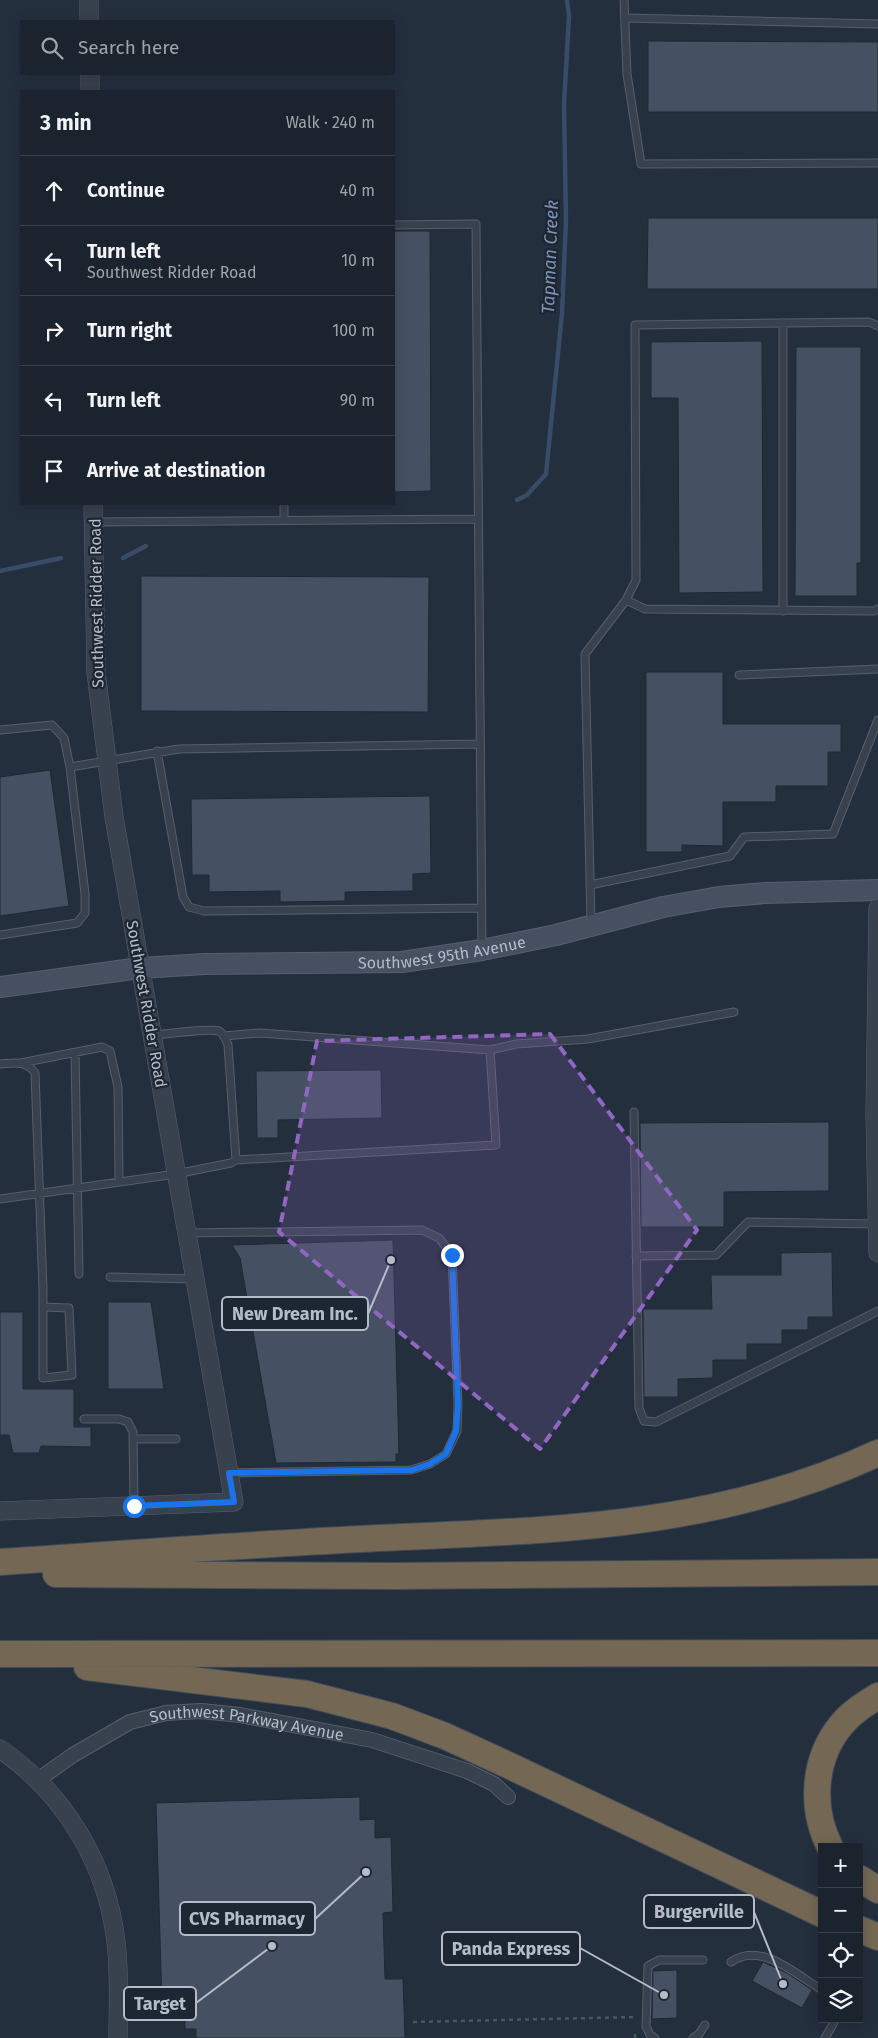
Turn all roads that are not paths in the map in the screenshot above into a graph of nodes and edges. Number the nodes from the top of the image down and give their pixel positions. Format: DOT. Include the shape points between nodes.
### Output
graph roads {
  1 [pos="89,0"];
  2 [pos="624,0"];
  3 [pos="625,18"];
  4 [pos="89,20"];
  5 [pos="878,24"];
  6 [pos="90,75"];
  7 [pos="90,90"];
  8 [pos="878,163"];
  9 [pos="395,225"];
  10 [pos="783,323"];
  11 [pos="878,326"];
  12 [pos="94,505"];
  13 [pos="284,505"];
  14 [pos="478,519"];
  15 [pos="284,520"];
  16 [pos="94,522"];
  17 [pos="626,600"];
  18 [pos="878,609"];
  19 [pos="783,610"];
  20 [pos="878,669"];
  21 [pos="739,675"];
  22 [pos="878,720"];
  23 [pos="0,730"];
  24 [pos="480,744"];
  25 [pos="157,751"];
  26 [pos="106,760"];
  27 [pos="70,767"];
  28 [pos="590,885"];
  29 [pos="878,890"];
  30 [pos="482,908"];
  31 [pos="878,908"];
  32 [pos="591,926"];
  33 [pos="0,935"];
  34 [pos="482,950"];
  35 [pos="140,968"];
  36 [pos="0,987"];
  37 [pos="734,1012"];
  38 [pos="152,1036"];
  39 [pos="224,1036"];
  40 [pos="490,1050"];
  41 [pos="75,1052"];
  42 [pos="21,1063"];
  43 [pos="0,1064"];
  44 [pos="634,1112"];
  45 [pos="236,1160"];
  46 [pos="176,1174"];
  47 [pos="119,1181"];
  48 [pos="79,1187"];
  49 [pos="40,1194"];
  50 [pos="0,1199"];
  51 [pos="877,1224"];
  52 [pos="187,1233"];
  53 [pos="878,1253"];
  54 [pos="636,1256"];
  55 [pos="79,1274"];
  56 [pos="110,1277"];
  57 [pos="196,1279"];
  58 [pos="42,1307"];
  59 [pos="878,1310"];
  60 [pos="84,1419"];
  61 [pos="133,1439"];
  62 [pos="176,1439"];
  63 [pos="878,1453"];
  64 [pos="229,1473"];
  65 [pos="134,1506"];
  66 [pos="0,1511"];
  67 [pos="0,1562"];
  68 [pos="878,1572"];
  69 [pos="0,1574"];
  70 [pos="878,1653"];
  71 [pos="0,1655"];
  72 [pos="878,1696"];
  73 [pos="0,1749"];
  74 [pos="39,1779"];
  75 [pos="508,1797"];
  76 [pos="828,1843"];
  77 [pos="863,1881"];
  78 [pos="878,1890"];
  79 [pos="818,1912"];
  80 [pos="863,1931"];
  81 [pos="878,1937"];
  82 [pos="703,1960"];
  83 [pos="731,1962"];
  84 [pos="818,1988"];
  85 [pos="834,2023"];
  86 [pos="705,2024"];
  87 [pos="118,2038"];
  88 [pos="655,2038"];
  89 [pos="693,2038"];
  90 [pos="825,2038"];
  1 -- 4 [label="street"];
  2 -- 3 [label="lane"];
  3 -- 5 [label="lane"];
  3 -- 8 [label="lane" via="627,74 641,164"];
  6 -- 7 [label="street"];
  9 -- 14 [label="lane" via="476,224"];
  10 -- 11 [label="lane" via="869,322"];
  10 -- 17 [label="lane" via="635,325 636,580"];
  10 -- 19 [label="lane"];
  12 -- 16 [label="street, Southwest Ridder Road"];
  13 -- 15 [label="lane"];
  14 -- 15 [label="lane"];
  14 -- 24 [label="lane"];
  15 -- 16 [label="lane"];
  16 -- 26 [label="street, Southwest Ridder Road" via="96,672"];
  17 -- 19 [label="lane" via="646,609"];
  17 -- 28 [label="lane" via="585,654"];
  18 -- 19 [label="lane"];
  20 -- 21 [label="lane"];
  22 -- 28 [label="lane" via="833,834 744,837 730,856"];
  23 -- 27 [label="lane" via="52,725 64,738"];
  24 -- 25 [label="lane"];
  24 -- 30 [label="lane"];
  25 -- 26 [label="lane"];
  25 -- 30 [label="lane" via="183,897 190,907 204,911"];
  26 -- 27 [label="lane"];
  26 -- 35 [label="street, Southwest Ridder Road"];
  27 -- 33 [label="lane" via="85,913 77,923"];
  28 -- 32 [label="lane"];
  29 -- 32 [label="main road, Southwest 95th Avenue" via="719,897 663,907"];
  30 -- 34 [label="lane"];
  31 -- 51 [label="street" via="874,1114"];
  32 -- 34 [label="main road, Southwest 95th Avenue"];
  34 -- 35 [label="main road, Southwest 95th Avenue" via="402,962 205,964"];
  35 -- 36 [label="main road, Southwest 95th Avenue"];
  35 -- 38 [label="street, Southwest Ridder Road"];
  37 -- 40 [label="lane" via="588,1039 516,1044"];
  38 -- 39 [label="lane" via="219,1031"];
  38 -- 46 [label="street, Southwest Ridder Road"];
  39 -- 40 [label="lane" via="260,1033"];
  39 -- 45 [label="lane" via="228,1044"];
  40 -- 45 [label="lane" via="496,1145"];
  41 -- 42 [label="lane"];
  41 -- 47 [label="lane" via="102,1047 110,1051 118,1088"];
  41 -- 48 [label="lane"];
  42 -- 43 [label="lane"];
  42 -- 49 [label="lane" via="30,1066 35,1073"];
  44 -- 54 [label="lane"];
  45 -- 46 [label="lane"];
  46 -- 47 [label="lane"];
  46 -- 52 [label="street, Southwest Ridder Road"];
  47 -- 48 [label="lane"];
  48 -- 49 [label="lane"];
  48 -- 55 [label="lane"];
  49 -- 50 [label="lane"];
  49 -- 58 [label="lane"];
  51 -- 53 [label="street"];
  51 -- 54 [label="lane" via="748,1222 716,1255"];
  52 -- 57 [label="street, Southwest Ridder Road"];
  52 -- 64 [label="lane" via="422,1230 439,1238 452,1255 458,1405 456,1431 446,1454 412,1470"];
  54 -- 59 [label="lane" via="639,1408 644,1421 656,1422"];
  56 -- 57 [label="lane"];
  57 -- 64 [label="street, Southwest Ridder Road"];
  58 -- 58 [label="lane" via="43,1378 72,1375 69,1308"];
  60 -- 61 [label="lane" via="128,1422"];
  61 -- 62 [label="lane"];
  61 -- 65 [label="lane"];
  63 -- 67 [label="highway" via="845,1468 723,1506 580,1529 266,1544"];
  64 -- 65 [label="street, Southwest Ridder Road" via="234,1502"];
  65 -- 66 [label="street"];
  68 -- 69 [label="highway" via="396,1576"];
  70 -- 71 [label="highway"];
  71 -- 79 [label="highway" via="307,1694 392,1716 508,1765"];
  72 -- 76 [label="highway" via="841,1724 824,1755 817,1803"];
  73 -- 74 [label="street"];
  74 -- 75 [label="street, Southwest Parkway Avenue" via="73,1754 130,1722 166,1713 201,1711 240,1715 372,1740 467,1771 494,1784"];
  74 -- 87 [label="street" via="81,1835 108,1898 116,1943"];
  77 -- 78 [label="highway"];
  80 -- 81 [label="highway"];
  82 -- 88 [label="lane" via="659,1960 648,1966 646,2026"];
  83 -- 84 [label="lane" via="746,1954 763,1955"];
  85 -- 90 [label="lane"];
  86 -- 89 [label="lane"];
}
